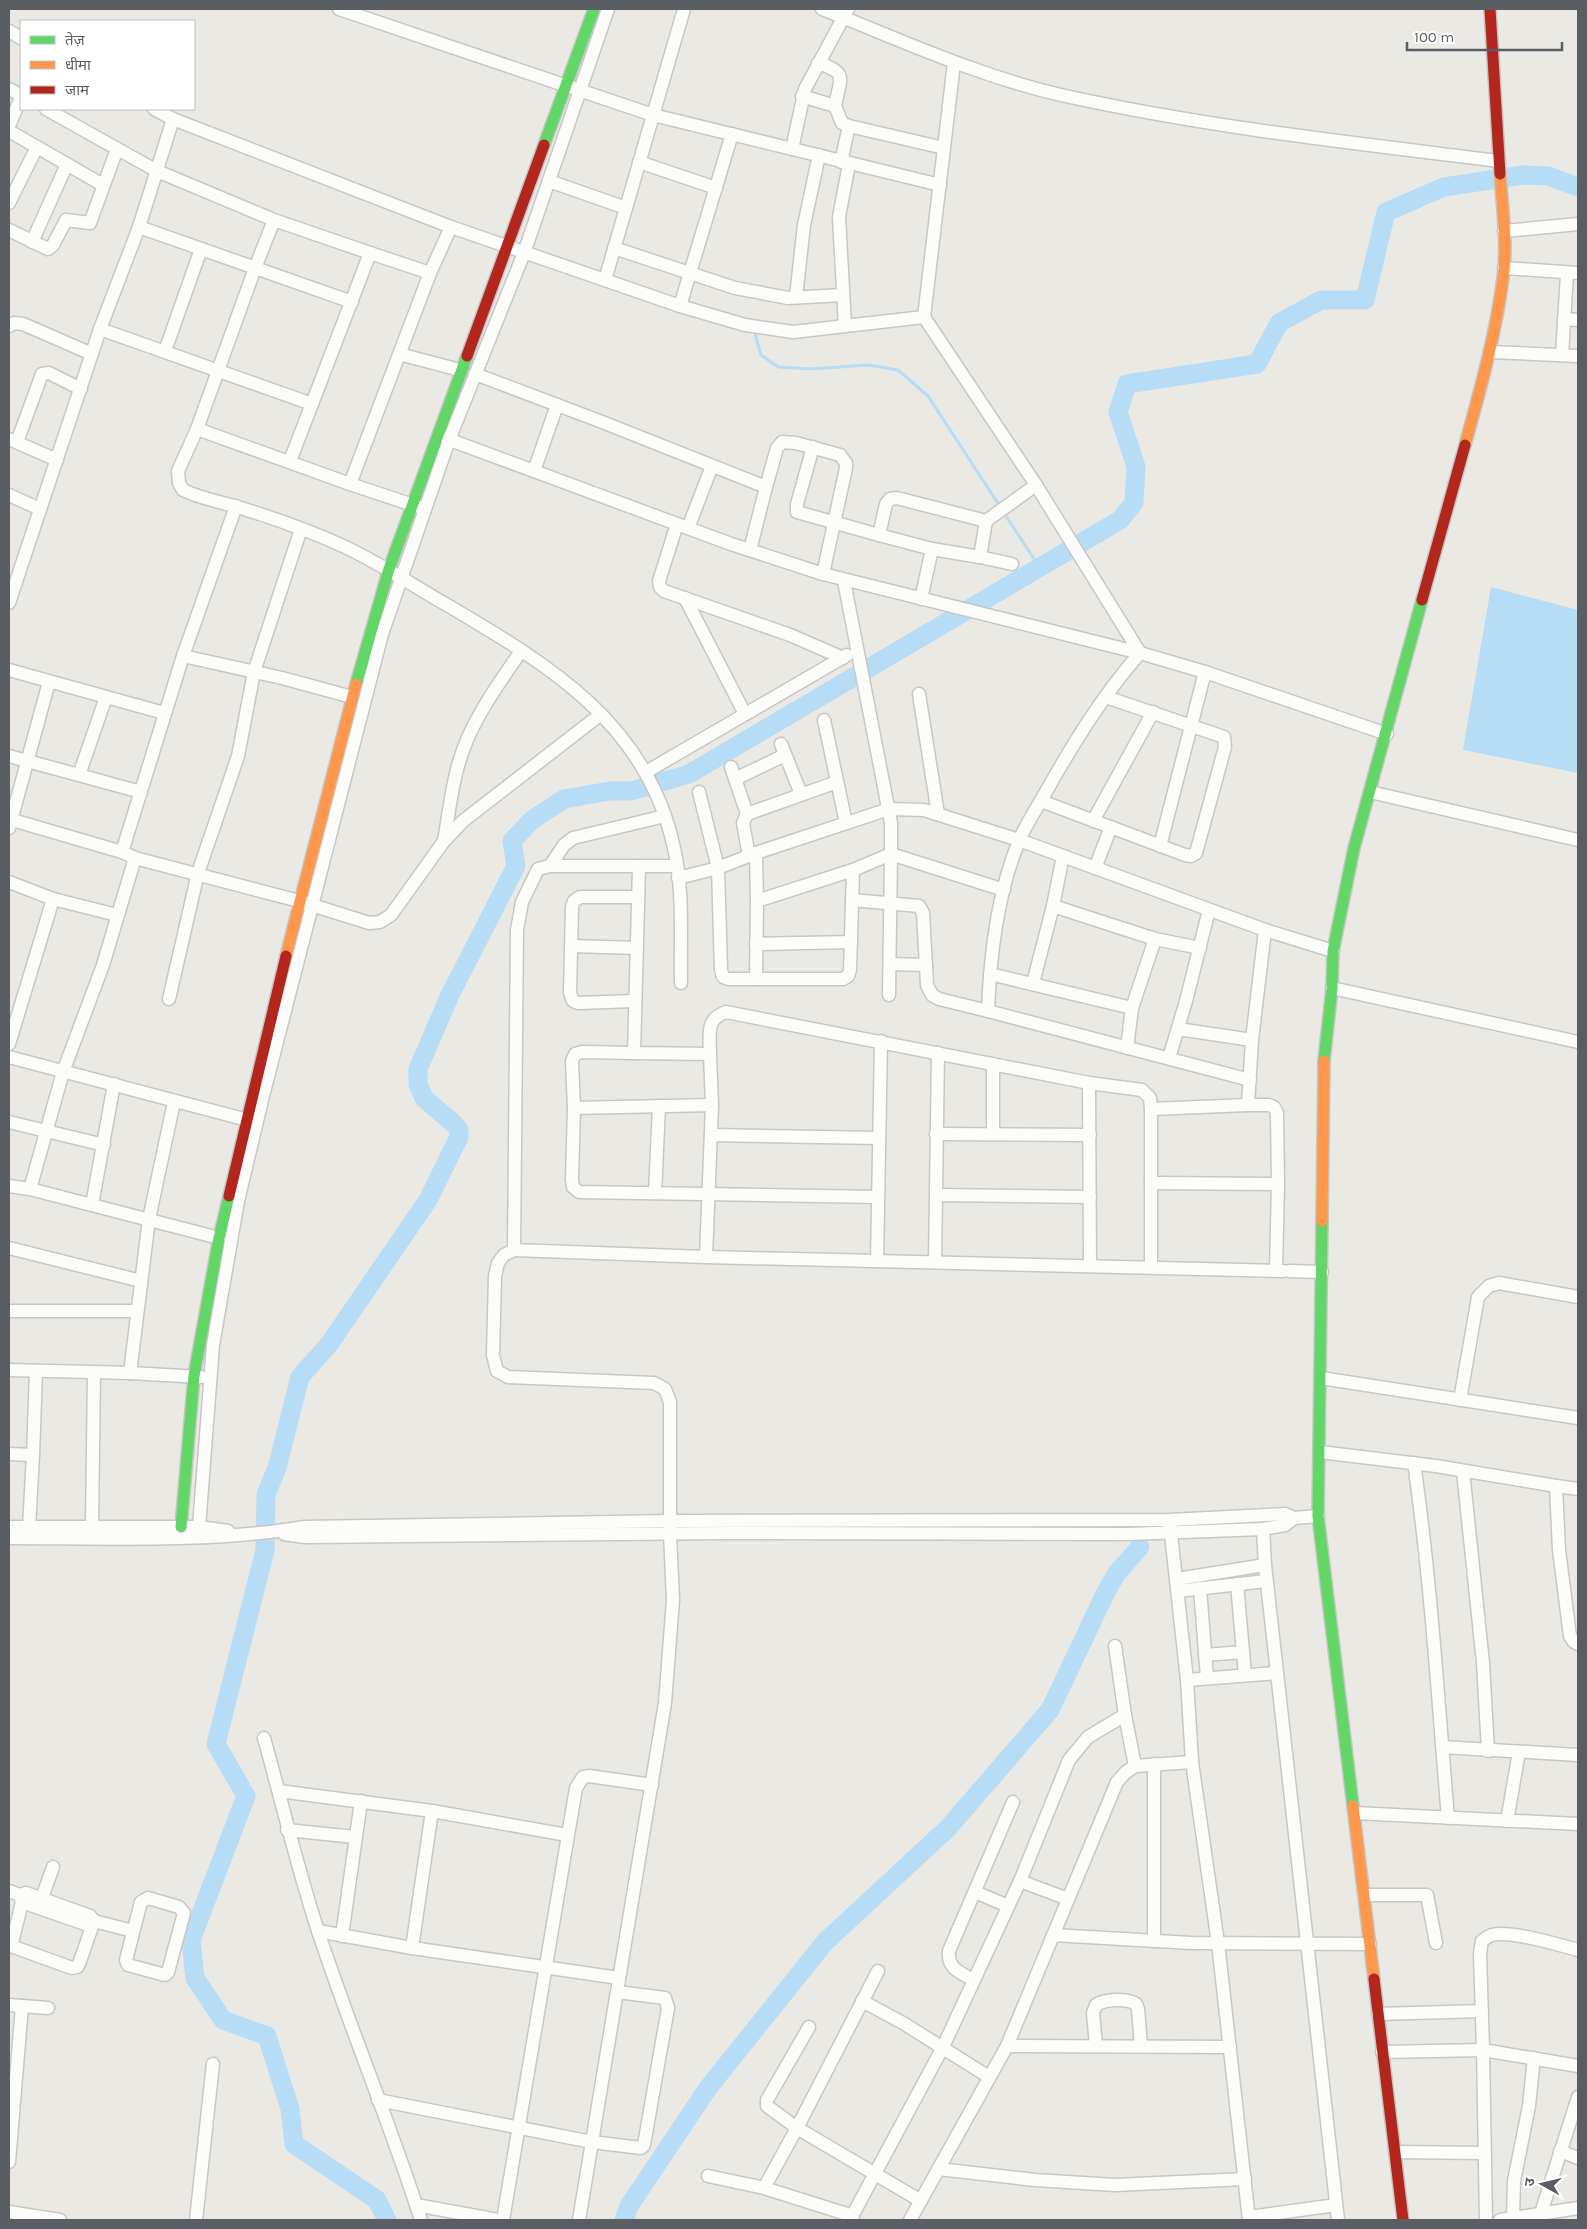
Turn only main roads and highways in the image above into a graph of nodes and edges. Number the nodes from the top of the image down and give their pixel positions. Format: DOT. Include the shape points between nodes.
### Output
graph roads {
  1 [pos="594,9"];
  2 [pos="1490,9"];
  3 [pos="181,1527"];
  4 [pos="1403,2220"];
  1 -- 3 [label="main road" via="460,370 444,437 411,504 352,697 299,901 252,1121 219,1238 194,1376"];
  2 -- 4 [label="main road" via="1504,230 1504,268 1491,352 1354,848 1333,951 1324,1054 1318,1516"];
}
